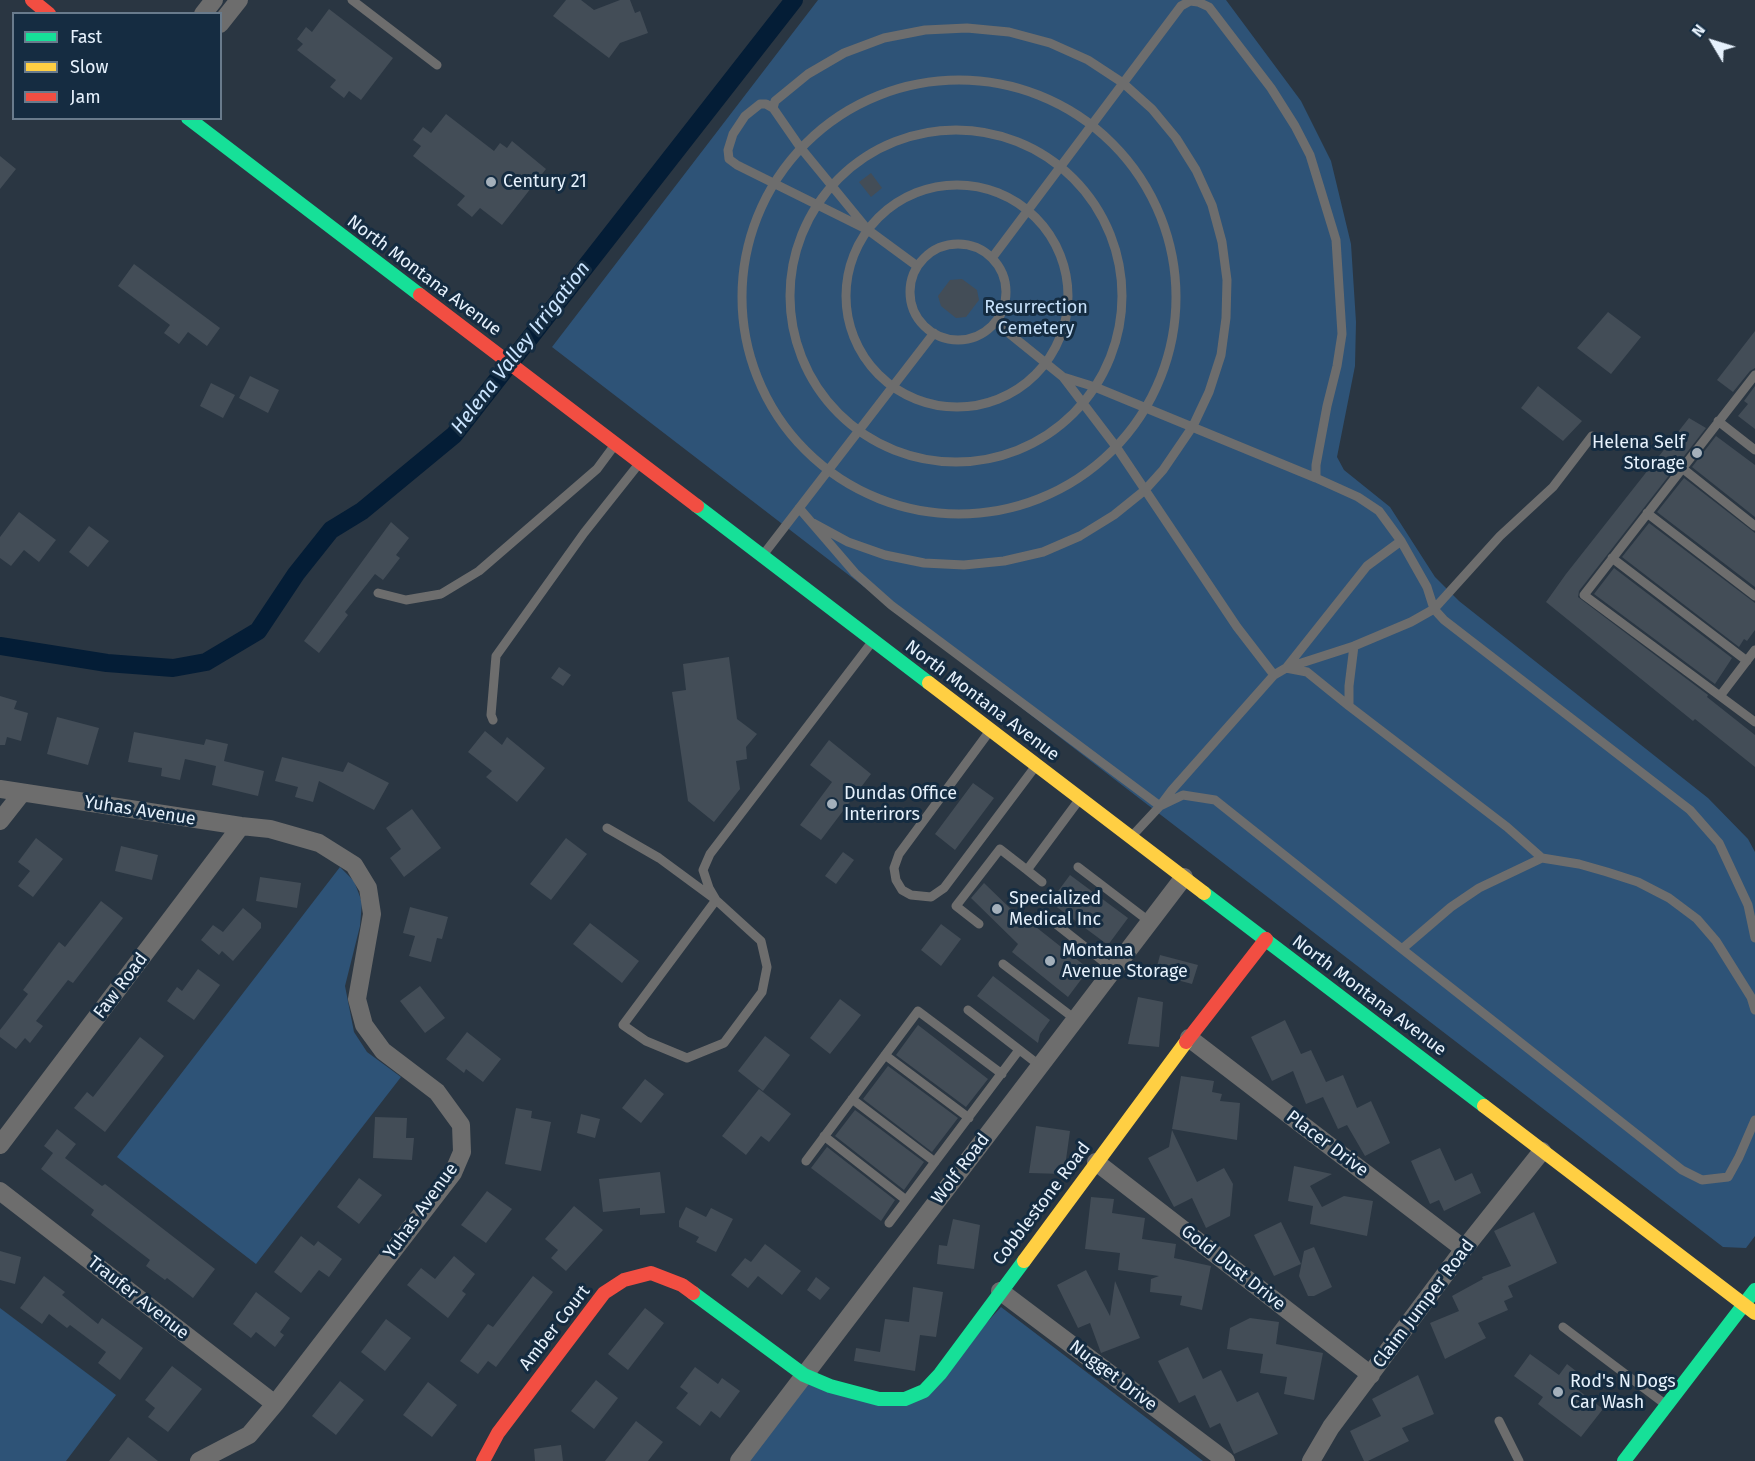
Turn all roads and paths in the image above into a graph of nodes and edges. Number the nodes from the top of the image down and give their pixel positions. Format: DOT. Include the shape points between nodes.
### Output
graph roads {
  1 [pos="32,0"];
  2 [pos="214,0"];
  3 [pos="239,0"];
  4 [pos="352,0"];
  5 [pos="47,12"];
  6 [pos="205,12"];
  7 [pos="222,21"];
  8 [pos="437,64"];
  9 [pos="1123,83"];
  10 [pos="773,108"];
  11 [pos="191,120"];
  12 [pos="1094,124"];
  13 [pos="800,147"];
  14 [pos="1060,168"];
  15 [pos="772,183"];
  16 [pos="833,187"];
  17 [pos="818,205"];
  18 [pos="1028,210"];
  19 [pos="868,230"];
  20 [pos="992,258"];
  21 [pos="917,266"];
  22 [pos="995,322"];
  23 [pos="934,333"];
  24 [pos="1046,363"];
  25 [pos="1755,375"];
  26 [pos="1063,376"];
  27 [pos="892,387"];
  28 [pos="1095,387"];
  29 [pos="1082,404"];
  30 [pos="1146,407"];
  31 [pos="1718,421"];
  32 [pos="1193,426"];
  33 [pos="858,431"];
  34 [pos="1592,436"];
  35 [pos="615,444"];
  36 [pos="1117,448"];
  37 [pos="1755,450"];
  38 [pos="640,463"];
  39 [pos="1682,468"];
  40 [pos="827,471"];
  41 [pos="1316,478"];
  42 [pos="1145,490"];
  43 [pos="799,508"];
  44 [pos="1647,513"];
  45 [pos="813,523"];
  46 [pos="1755,526"];
  47 [pos="1401,542"];
  48 [pos="762,556"];
  49 [pos="1612,558"];
  50 [pos="378,593"];
  51 [pos="1755,596"];
  52 [pos="1434,609"];
  53 [pos="873,640"];
  54 [pos="1354,646"];
  55 [pos="1755,650"];
  56 [pos="1747,661"];
  57 [pos="1286,668"];
  58 [pos="1274,675"];
  59 [pos="1720,696"];
  60 [pos="1349,706"];
  61 [pos="493,720"];
  62 [pos="1755,722"];
  63 [pos="990,730"];
  64 [pos="1036,765"];
  65 [pos="0,789"];
  66 [pos="22,793"];
  67 [pos="1081,799"];
  68 [pos="1160,806"];
  69 [pos="0,821"];
  70 [pos="241,826"];
  71 [pos="607,828"];
  72 [pos="1131,837"];
  73 [pos="1542,858"];
  74 [pos="1078,867"];
  75 [pos="1027,870"];
  76 [pos="1184,877"];
  77 [pos="1042,882"];
  78 [pos="716,900"];
  79 [pos="1042,913"];
  80 [pos="1150,921"];
  81 [pos="979,924"];
  82 [pos="1755,938"];
  83 [pos="1266,939"];
  84 [pos="1402,949"];
  85 [pos="1003,964"];
  86 [pos="1113,969"];
  87 [pos="968,1010"];
  88 [pos="1755,1010"];
  89 [pos="1075,1019"];
  90 [pos="1189,1038"];
  91 [pos="1020,1050"];
  92 [pos="885,1055"];
  93 [pos="1039,1065"];
  94 [pos="1002,1074"];
  95 [pos="852,1099"];
  96 [pos="969,1118"];
  97 [pos="1755,1120"];
  98 [pos="824,1136"];
  99 [pos="0,1145"];
  100 [pos="1542,1151"];
  101 [pos="806,1161"];
  102 [pos="935,1162"];
  103 [pos="1096,1162"];
  104 [pos="0,1191"];
  105 [pos="906,1200"];
  106 [pos="889,1223"];
  107 [pos="1464,1249"];
  108 [pos="1755,1290"];
  109 [pos="1000,1291"];
  110 [pos="1749,1309"];
  111 [pos="1563,1327"];
  112 [pos="804,1375"];
  113 [pos="1371,1375"];
  114 [pos="275,1404"];
  115 [pos="1667,1406"];
  116 [pos="1499,1421"];
  117 [pos="199,1461"];
  118 [pos="483,1461"];
  119 [pos="739,1461"];
  120 [pos="1226,1461"];
  121 [pos="1311,1461"];
  122 [pos="1519,1461"];
  123 [pos="1624,1461"];
  1 -- 5 [label="main road"];
  2 -- 6 [label="street"];
  3 -- 7 [label="street"];
  4 -- 8 [label="lane"];
  9 -- 10 [label="lane" via="1050,43 1009,32 967,27 884,38 844,53 808,74 775,101"];
  9 -- 12 [label="lane"];
  9 -- 32 [label="lane" via="1164,123 1196,170 1212,205 1222,242 1227,280 1221,355"];
  9 -- 41 [label="lane" via="1181,6 1198,2 1221,20 1271,88 1310,156 1336,240 1342,334"];
  10 -- 13 [label="lane"];
  10 -- 15 [label="lane" via="760,104 751,110 732,134 728,150 729,159"];
  11 -- 35 [label="main road, North Montana Avenue"];
  12 -- 13 [label="lane" via="1048,98 998,82 945,79 893,89 825,123"];
  12 -- 14 [label="lane"];
  12 -- 30 [label="lane" via="1126,156 1151,193 1169,234 1177,279 1176,324 1166,368"];
  13 -- 15 [label="lane"];
  13 -- 16 [label="lane"];
  14 -- 16 [label="lane" via="1015,141 992,134 946,131 901,140 879,150 859,162"];
  14 -- 18 [label="lane"];
  14 -- 28 [label="lane" via="1089,196 1101,216 1111,237 1121,282 1119,329"];
  15 -- 17 [label="lane"];
  15 -- 40 [label="lane" via="745,257 741,297 745,337 756,376 774,412 798,444"];
  16 -- 17 [label="lane"];
  16 -- 19 [label="lane"];
  17 -- 19 [label="lane"];
  17 -- 33 [label="lane" via="803,232 792,273 791,315 809,374 833,408"];
  18 -- 19 [label="lane" via="989,189 944,186 922,190 902,200"];
  18 -- 20 [label="lane"];
  18 -- 24 [label="lane" via="1048,231 1061,255 1068,283 1068,311 1060,338"];
  19 -- 21 [label="lane"];
  19 -- 27 [label="lane" via="854,255 847,284 847,313 855,342 871,367"];
  20 -- 21 [label="lane" via="980,249 953,244 927,255"];
  20 -- 22 [label="lane" via="1005,282 1006,296"];
  21 -- 23 [label="lane" via="910,280 910,296 922,324"];
  22 -- 23 [label="lane" via="973,338 946,339"];
  22 -- 24 [label="lane"];
  23 -- 27 [label="lane"];
  24 -- 26 [label="lane"];
  24 -- 27 [label="lane" via="1026,384 1002,398 974,406 945,407"];
  25 -- 31 [label="lane"];
  26 -- 28 [label="lane"];
  26 -- 29 [label="lane"];
  27 -- 33 [label="lane"];
  28 -- 29 [label="lane"];
  28 -- 30 [label="lane"];
  29 -- 33 [label="lane" via="1044,437 985,460 923,459 884,446"];
  29 -- 36 [label="lane"];
  30 -- 32 [label="lane"];
  30 -- 36 [label="lane"];
  31 -- 37 [label="lane"];
  31 -- 39 [label="lane"];
  32 -- 41 [label="lane"];
  32 -- 42 [label="lane"];
  33 -- 40 [label="lane"];
  34 -- 52 [label="lane" via="1553,487 1500,536"];
  35 -- 38 [label="main road, North Montana Avenue"];
  35 -- 50 [label="lane" via="597,469 479,572 441,594 406,600"];
  36 -- 40 [label="lane" via="1082,477 1042,499 999,512 953,515 909,509 866,494"];
  36 -- 42 [label="lane"];
  38 -- 48 [label="main road, North Montana Avenue"];
  38 -- 61 [label="lane" via="584,533 496,656"];
  39 -- 44 [label="lane"];
  39 -- 46 [label="lane"];
  40 -- 43 [label="lane"];
  41 -- 47 [label="lane" via="1379,511"];
  42 -- 45 [label="lane" via="1080,536 1043,552 964,565 924,563 885,555 848,542"];
  42 -- 58 [label="lane"];
  43 -- 45 [label="lane"];
  43 -- 48 [label="lane"];
  44 -- 49 [label="lane"];
  44 -- 51 [label="lane"];
  45 -- 68 [label="lane" via="855,573 891,605"];
  47 -- 52 [label="lane" via="1427,587"];
  47 -- 57 [label="lane" via="1366,566"];
  48 -- 53 [label="main road, North Montana Avenue"];
  49 -- 56 [label="lane"];
  49 -- 59 [label="lane" via="1584,595"];
  52 -- 54 [label="lane"];
  52 -- 82 [label="lane" via="1690,810 1719,843 1748,905"];
  53 -- 63 [label="main road, North Montana Avenue"];
  53 -- 78 [label="lane" via="710,854 703,870"];
  54 -- 57 [label="lane"];
  54 -- 60 [label="lane"];
  55 -- 56 [label="lane"];
  56 -- 59 [label="lane"];
  57 -- 58 [label="lane"];
  57 -- 60 [label="lane" via="1307,672"];
  58 -- 68 [label="lane"];
  59 -- 62 [label="lane"];
  60 -- 73 [label="lane"];
  63 -- 64 [label="main road, North Montana Avenue"];
  63 -- 64 [label="lane" via="899,854 894,868 902,890 931,897 944,888"];
  64 -- 67 [label="main road, North Montana Avenue"];
  65 -- 66 [label="street, Yuhas Avenue"];
  66 -- 69 [label="street"];
  66 -- 70 [label="street, Yuhas Avenue"];
  67 -- 72 [label="main road, North Montana Avenue"];
  67 -- 75 [label="lane"];
  68 -- 72 [label="lane"];
  68 -- 84 [label="lane" via="1183,795 1215,800"];
  70 -- 99 [label="street, Faw Road"];
  70 -- 114 [label="street, Yuhas Avenue" via="294,834 319,843 354,865 368,888 372,914 357,999 364,1024 383,1052 436,1092 461,1125 462,1152 453,1173"];
  71 -- 78 [label="lane" via="660,858"];
  72 -- 76 [label="main road, North Montana Avenue"];
  73 -- 84 [label="lane" via="1479,888"];
  73 -- 88 [label="lane" via="1608,872 1669,898 1697,919 1716,941"];
  74 -- 80 [label="lane"];
  75 -- 77 [label="lane"];
  75 -- 81 [label="lane" via="1000,849 956,906"];
  76 -- 80 [label="street, Wolf Road"];
  76 -- 83 [label="main road, North Montana Avenue"];
  78 -- 78 [label="lane" via="761,941 767,967 762,992 724,1043 687,1058 646,1041 623,1025"];
  79 -- 86 [label="lane"];
  80 -- 86 [label="street, Wolf Road"];
  83 -- 90 [label="main road, Cobblestone Road"];
  83 -- 100 [label="main road, North Montana Avenue"];
  84 -- 97 [label="lane" via="1682,1170 1702,1180 1728,1177"];
  85 -- 89 [label="lane"];
  86 -- 89 [label="street, Wolf Road"];
  87 -- 91 [label="lane"];
  89 -- 93 [label="street, Wolf Road"];
  90 -- 103 [label="main road, Cobblestone Road"];
  90 -- 107 [label="street, Placer Drive"];
  91 -- 93 [label="lane"];
  91 -- 94 [label="lane"];
  92 -- 94 [label="lane" via="918,1011"];
  92 -- 95 [label="lane"];
  92 -- 96 [label="lane"];
  93 -- 112 [label="street, Wolf Road"];
  94 -- 96 [label="lane"];
  95 -- 98 [label="lane"];
  95 -- 102 [label="lane"];
  96 -- 102 [label="lane"];
  98 -- 101 [label="lane"];
  98 -- 105 [label="lane"];
  100 -- 107 [label="street, Claim Jumper Road"];
  100 -- 110 [label="main road, North Montana Avenue"];
  102 -- 105 [label="lane"];
  103 -- 109 [label="main road, Cobblestone Road"];
  103 -- 113 [label="street, Gold Dust Drive"];
  104 -- 114 [label="street, Traufer Avenue"];
  105 -- 106 [label="lane"];
  107 -- 113 [label="street, Claim Jumper Road"];
  108 -- 110 [label="main road"];
  109 -- 112 [label="main road, Cobblestone Road" via="924,1391 905,1399 879,1399"];
  109 -- 120 [label="street, Nugget Drive"];
  110 -- 115 [label="main road"];
  111 -- 115 [label="lane"];
  112 -- 118 [label="main road, Amber Court" via="682,1285 651,1273 624,1280 604,1293 498,1433"];
  112 -- 119 [label="street, Wolf Road"];
  113 -- 121 [label="street, Claim Jumper Road" via="1331,1427"];
  114 -- 117 [label="street, Yuhas Avenue" via="249,1435"];
  115 -- 123 [label="main road"];
  116 -- 122 [label="lane"];
}
